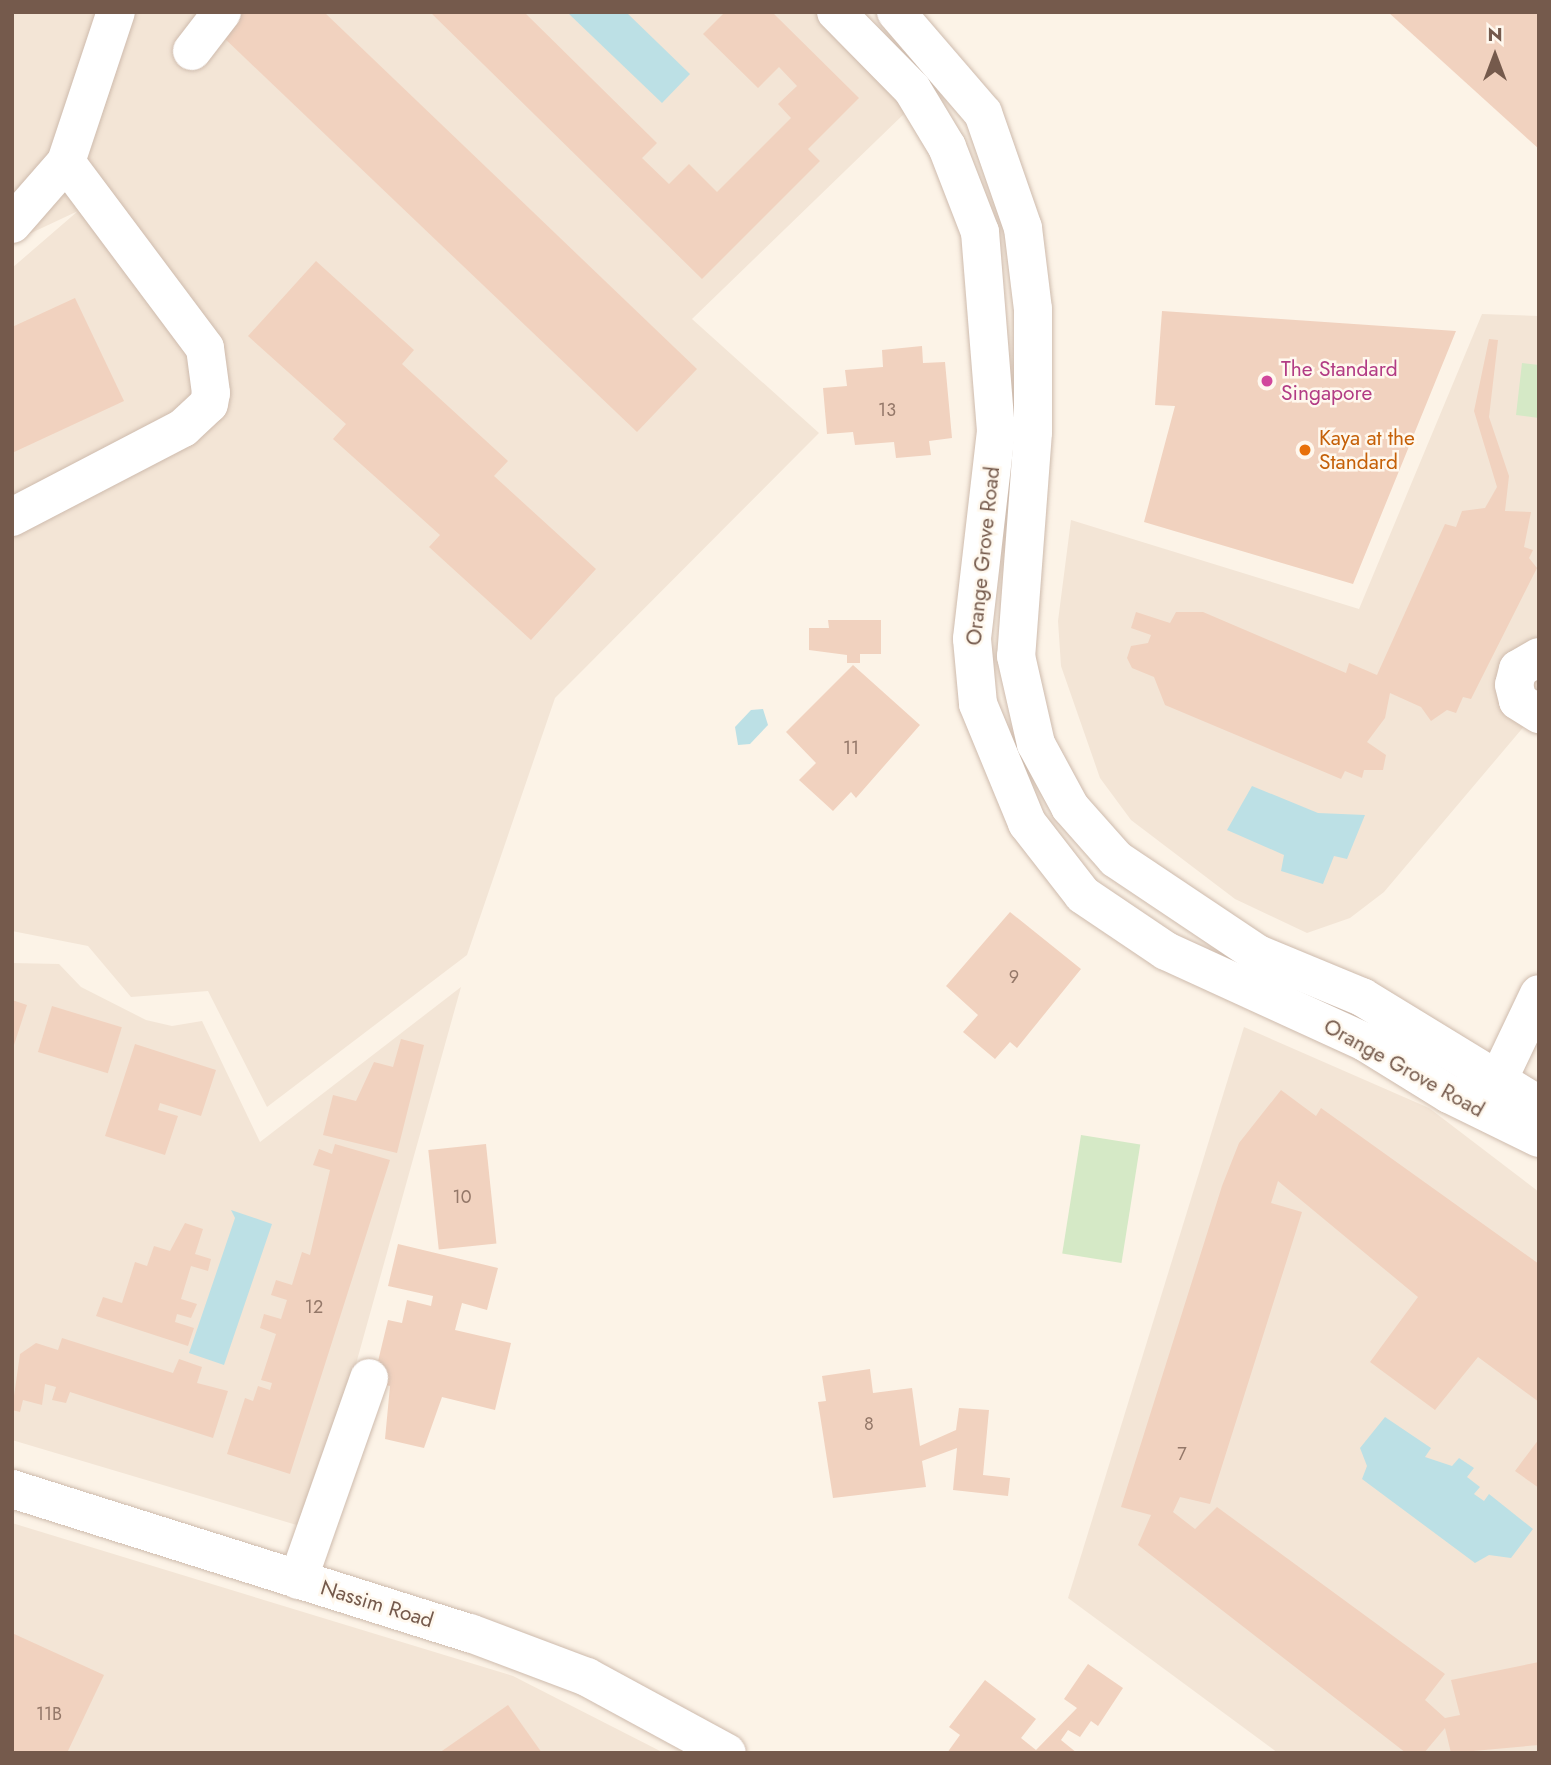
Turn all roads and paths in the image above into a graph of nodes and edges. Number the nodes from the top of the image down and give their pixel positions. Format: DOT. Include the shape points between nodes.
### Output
graph roads {
  1 [pos="116,12"];
  2 [pos="222,12"];
  3 [pos="836,12"];
  4 [pos="896,12"];
  5 [pos="192,51"];
  6 [pos="66,162"];
  7 [pos="12,224"];
  8 [pos="12,517"];
  9 [pos="980,574"];
  10 [pos="1018,579"];
  11 [pos="1539,657"];
  12 [pos="1539,714"];
  13 [pos="1539,994"];
  14 [pos="1499,1080"];
  15 [pos="1449,1094"];
  16 [pos="1539,1105"];
  17 [pos="1539,1138"];
  18 [pos="369,1378"];
  19 [pos="12,1489"];
  20 [pos="298,1580"];
  21 [pos="727,1753"];
  1 -- 6 [label="street"];
  2 -- 5 [label="street"];
  3 -- 9 [label="street, Orange Grove Road" via="912,89 947,147 980,232 996,431"];
  4 -- 10 [label="street, Orange Grove Road" via="983,113 1023,228 1033,309 1033,432"];
  6 -- 7 [label="street"];
  6 -- 8 [label="street" via="205,348 211,393 209,404 183,428"];
  9 -- 10 [label="street"];
  9 -- 15 [label="street, Orange Grove Road" via="972,639 978,704 1027,824 1083,895 1166,951 1365,1042"];
  10 -- 14 [label="street, Orange Grove Road" via="1016,656 1036,744 1070,807 1116,859 1258,954 1362,997"];
  11 -- 12 [label="street" via="1518,669 1514,685 1518,701"];
  13 -- 14 [label="street"];
  14 -- 15 [label="street"];
  14 -- 16 [label="street, Orange Grove Road"];
  15 -- 17 [label="street, Orange Grove Road"];
  18 -- 20 [label="street"];
  19 -- 20 [label="street, Nassim Road"];
  20 -- 21 [label="street, Nassim Road" via="587,1677"];
}
